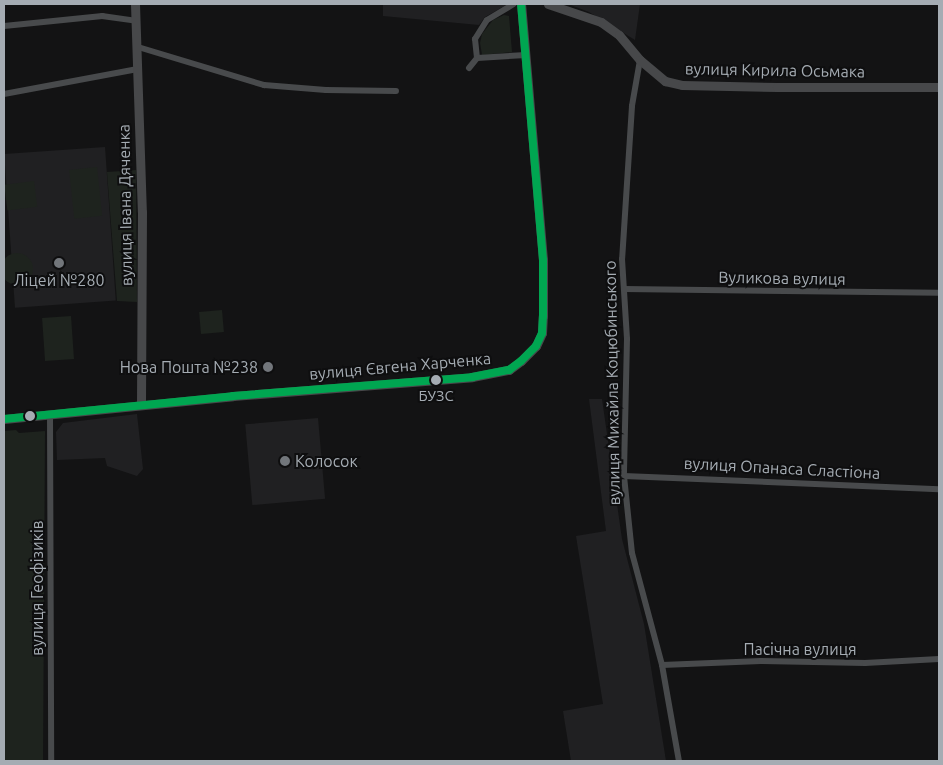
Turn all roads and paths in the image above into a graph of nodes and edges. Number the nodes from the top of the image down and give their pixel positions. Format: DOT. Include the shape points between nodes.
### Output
graph roads {
  1 [pos="136,4"];
  2 [pos="514,4"];
  3 [pos="521,4"];
  4 [pos="548,4"];
  5 [pos="138,21"];
  6 [pos="4,26"];
  7 [pos="138,47"];
  8 [pos="526,55"];
  9 [pos="476,58"];
  10 [pos="640,60"];
  11 [pos="470,68"];
  12 [pos="138,69"];
  13 [pos="939,87"];
  14 [pos="396,91"];
  15 [pos="4,94"];
  16 [pos="624,289"];
  17 [pos="939,293"];
  18 [pos="141,405"];
  19 [pos="50,416"];
  20 [pos="4,419"];
  21 [pos="624,476"];
  22 [pos="939,489"];
  23 [pos="939,659"];
  24 [pos="662,665"];
  25 [pos="52,761"];
  26 [pos="679,761"];
  1 -- 5 [label="main road, вулиця Івана Дяченка"];
  2 -- 9 [label="street" via="487,20 475,39"];
  3 -- 8 [label="main road, вулиця Євгена Харченка"];
  4 -- 10 [label="main road, вулиця Кирила Осьмака" via="601,22 619,35"];
  5 -- 6 [label="street" via="102,16"];
  5 -- 7 [label="main road, вулиця Івана Дяченка"];
  7 -- 12 [label="main road, вулиця Івана Дяченка"];
  7 -- 14 [label="street" via="264,85"];
  8 -- 9 [label="street"];
  8 -- 18 [label="main road, вулиця Євгена Харченка" via="543,260 544,316 536,346 521,361 509,370 472,377"];
  9 -- 11 [label="street"];
  10 -- 13 [label="main road, вулиця Кирила Осьмака" via="665,81 682,85"];
  10 -- 16 [label="street, вулиця Михайла Коцюбинського" via="632,106 622,259"];
  12 -- 15 [label="street"];
  12 -- 18 [label="main road, вулиця Івана Дяченка" via="142,212"];
  16 -- 17 [label="street, Вуликова вулиця"];
  16 -- 21 [label="street, вулиця Михайла Коцюбинського" via="627,394"];
  18 -- 19 [label="main road, вулиця Євгена Харченка"];
  19 -- 20 [label="main road, вулиця Євгена Харченка"];
  19 -- 25 [label="street, вулиця Геофізиків"];
  21 -- 22 [label="street, вулиця Опанаса Сластіона"];
  21 -- 24 [label="street, вулиця Михайла Коцюбинського" via="632,553"];
  23 -- 24 [label="street, Пасічна вулиця"];
  24 -- 26 [label="street, вулиця Михайла Коцюбинського"];
}
